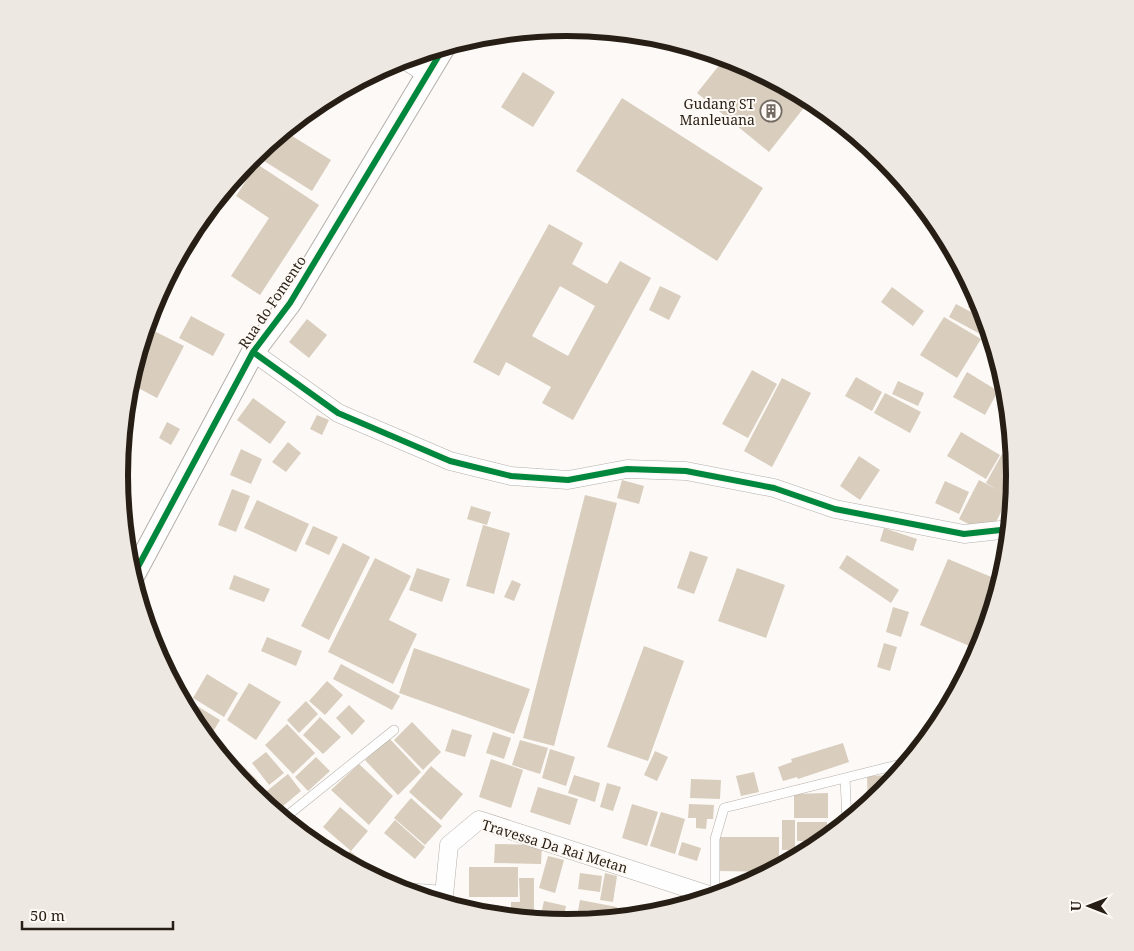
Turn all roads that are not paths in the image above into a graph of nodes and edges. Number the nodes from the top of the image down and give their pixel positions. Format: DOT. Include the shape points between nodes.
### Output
graph roads {
  1 [pos="439,56"];
  2 [pos="413,65"];
  3 [pos="428,74"];
  4 [pos="253,352"];
  5 [pos="1002,530"];
  6 [pos="138,567"];
  7 [pos="394,730"];
  8 [pos="897,765"];
  9 [pos="845,778"];
  10 [pos="847,814"];
  11 [pos="288,815"];
  12 [pos="715,888"];
  13 [pos="702,893"];
  14 [pos="444,897"];
  1 -- 3 [label="street, Rua do Fomento"];
  2 -- 3 [label="street"];
  3 -- 4 [label="street, Rua do Fomento" via="290,303"];
  4 -- 5 [label="street" via="338,413 450,461 511,476 568,480 627,469 686,470 774,488 835,509 964,534"];
  4 -- 6 [label="street, Rua do Fomento"];
  7 -- 11 [label="lane"];
  8 -- 9 [label="lane"];
  9 -- 10 [label="lane"];
  9 -- 12 [label="lane" via="724,808 715,839"];
  13 -- 14 [label="street, Travessa Da Rai Metan" via="479,820 449,845"];
}
